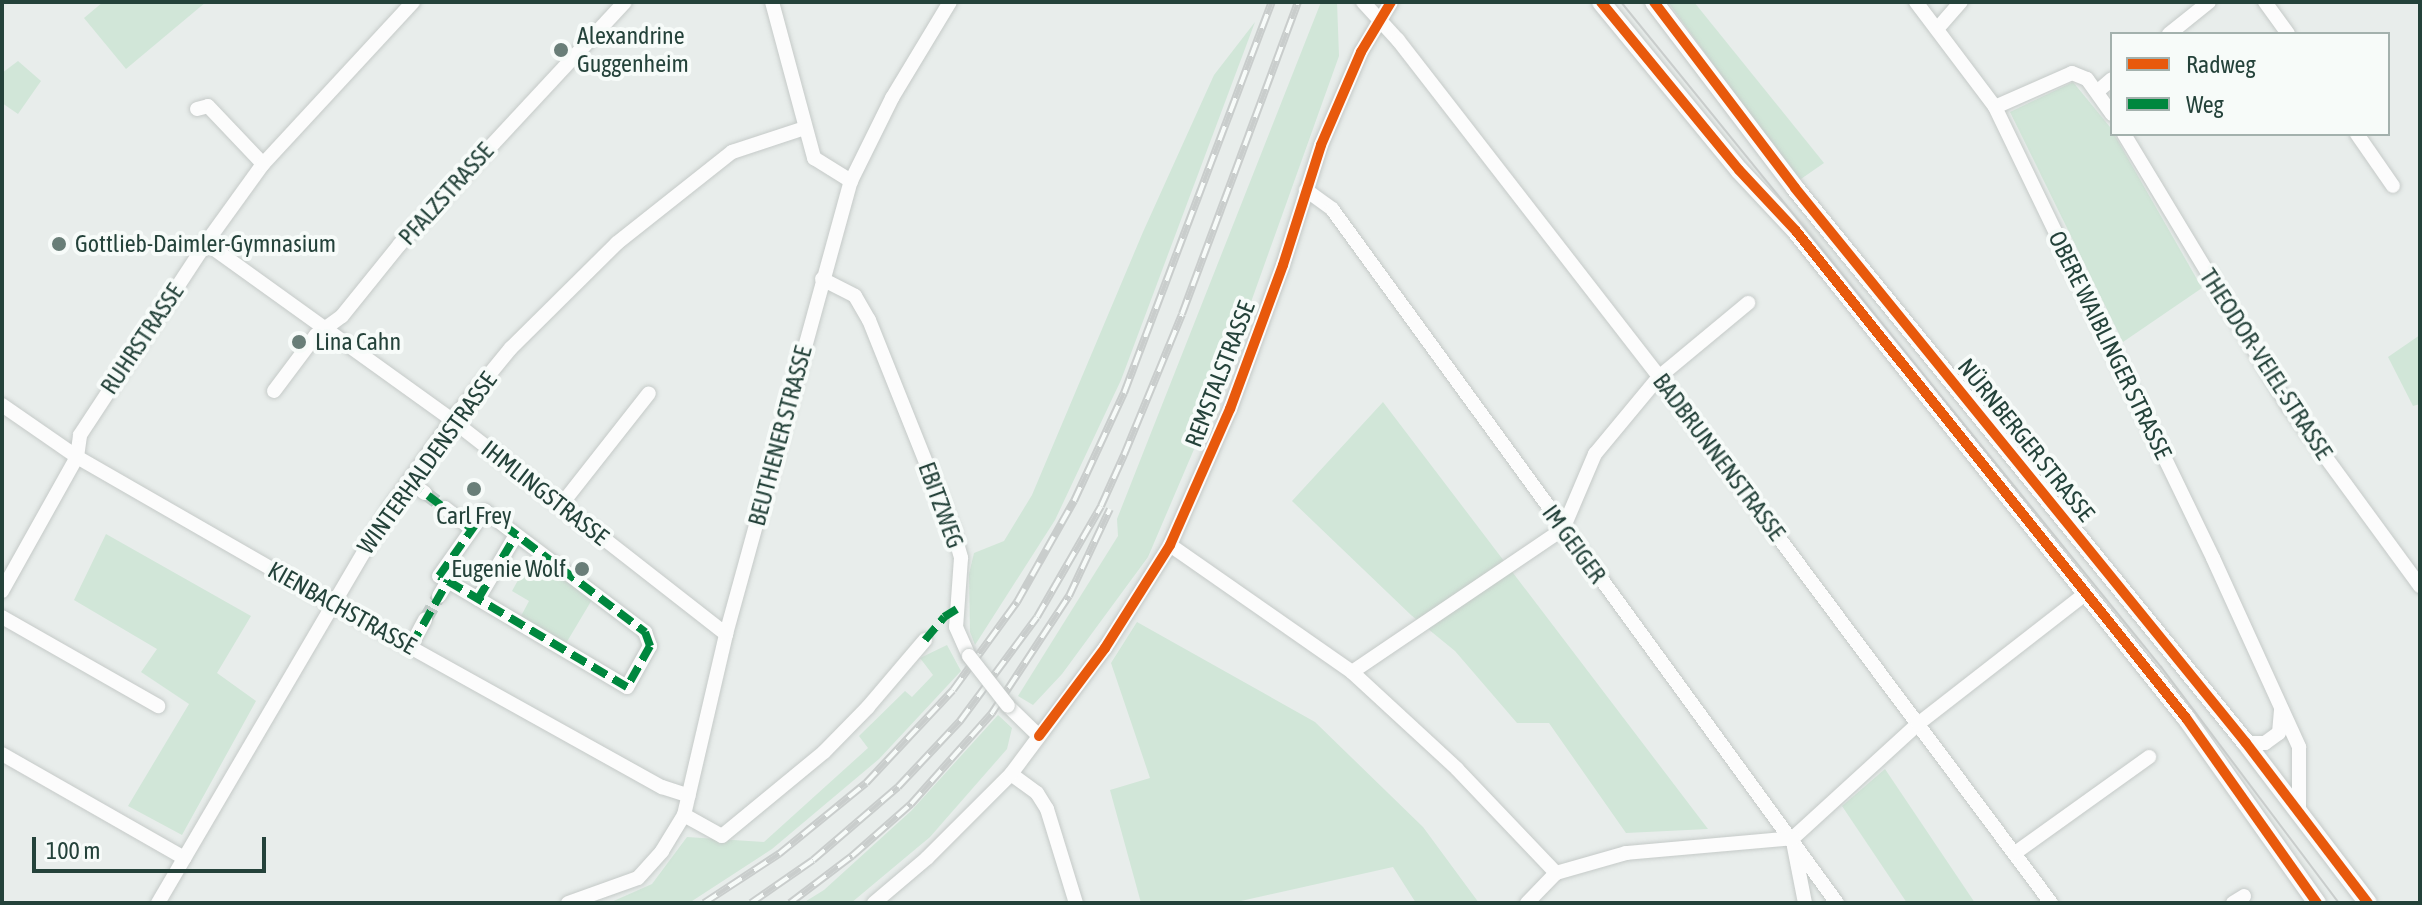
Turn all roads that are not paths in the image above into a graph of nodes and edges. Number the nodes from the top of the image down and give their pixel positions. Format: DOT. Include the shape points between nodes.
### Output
graph roads {
  1 [pos="413,2"];
  2 [pos="625,2"];
  3 [pos="788,2"];
  4 [pos="950,2"];
  5 [pos="1363,2"];
  6 [pos="1391,2"];
  7 [pos="1601,2"];
  8 [pos="1654,2"];
  9 [pos="1916,2"];
  10 [pos="1961,2"];
  11 [pos="2209,2"];
  12 [pos="2265,2"];
  13 [pos="774,10"];
  14 [pos="1379,18"];
  15 [pos="1938,28"];
  16 [pos="2172,32"];
  17 [pos="2287,32"];
  18 [pos="2110,81"];
  19 [pos="2098,91"];
  20 [pos="1995,107"];
  21 [pos="197,109"];
  22 [pos="2110,111"];
  23 [pos="805,128"];
  24 [pos="2125,136"];
  25 [pos="2358,136"];
  26 [pos="263,164"];
  27 [pos="851,181"];
  28 [pos="2393,186"];
  29 [pos="1306,190"];
  30 [pos="206,243"];
  31 [pos="822,279"];
  32 [pos="1748,303"];
  33 [pos="329,328"];
  34 [pos="1659,377"];
  35 [pos="274,391"];
  36 [pos="649,393"];
  37 [pos="2,405"];
  38 [pos="452,420"];
  39 [pos="77,457"];
  40 [pos="409,481"];
  41 [pos="425,493"];
  42 [pos="561,505"];
  43 [pos="445,508"];
  44 [pos="472,529"];
  45 [pos="1563,529"];
  46 [pos="516,535"];
  47 [pos="1170,545"];
  48 [pos="448,581"];
  49 [pos="2420,586"];
  50 [pos="2,591"];
  51 [pos="2086,593"];
  52 [pos="439,596"];
  53 [pos="478,599"];
  54 [pos="331,603"];
  55 [pos="2,617"];
  56 [pos="425,620"];
  57 [pos="726,634"];
  58 [pos="925,640"];
  59 [pos="411,646"];
  60 [pos="1352,672"];
  61 [pos="2279,702"];
  62 [pos="158,706"];
  63 [pos="1918,724"];
  64 [pos="1039,736"];
  65 [pos="2246,743"];
  66 [pos="2,754"];
  67 [pos="2149,757"];
  68 [pos="1011,774"];
  69 [pos="689,796"];
  70 [pos="2299,811"];
  71 [pos="684,815"];
  72 [pos="1793,838"];
  73 [pos="2015,853"];
  74 [pos="184,858"];
  75 [pos="1556,873"];
  76 [pos="158,903"];
  77 [pos="568,903"];
  78 [pos="874,903"];
  79 [pos="1076,903"];
  80 [pos="1527,903"];
  81 [pos="1805,903"];
  82 [pos="1837,903"];
  83 [pos="2051,903"];
  84 [pos="2317,903"];
  85 [pos="2368,903"];
  1 -- 26 [label="street, RUHRSTRASSE"];
  2 -- 33 [label="street, PFALZSTRASSE" via="464,173"];
  3 -- 13 [label="street"];
  4 -- 27 [label="street, BEUTHENER STRASSE" via="892,98"];
  5 -- 14 [label="street, BADBRUNNENSTRASSE"];
  6 -- 14 [label="street, REMSTALSTRASSE"];
  7 -- 51 [label="main road, NÜRNBERGER STRASSE" via="1796,231"];
  8 -- 65 [label="main road, NÜRNBERGER STRASSE" via="1804,199"];
  9 -- 15 [label="street, OBERE WAIBLINGER STRASSE"];
  10 -- 15 [label="street"];
  11 -- 16 [label="street"];
  12 -- 17 [label="street"];
  13 -- 23 [label="street"];
  14 -- 29 [label="street, REMSTALSTRASSE" via="1348,80"];
  14 -- 34 [label="street, BADBRUNNENSTRASSE"];
  15 -- 20 [label="street, OBERE WAIBLINGER STRASSE"];
  18 -- 19 [label="street"];
  19 -- 20 [label="street" via="2072,73"];
  19 -- 22 [label="street"];
  20 -- 61 [label="street, OBERE WAIBLINGER STRASSE"];
  21 -- 26 [label="street" via="208,106"];
  23 -- 27 [label="street" via="814,158"];
  23 -- 38 [label="street, WINTERHALDENSTRASSE" via="732,152 617,243 511,348"];
  24 -- 49 [label="street, THEODOR-VEIEL-STRASSE" via="2289,407"];
  25 -- 28 [label="street"];
  26 -- 30 [label="street, RUHRSTRASSE"];
  27 -- 31 [label="street, BEUTHENER STRASSE"];
  29 -- 45 [label="street, IM GEIGER" via="1332,209"];
  29 -- 47 [label="street, REMSTALSTRASSE" via="1230,409"];
  30 -- 33 [label="street, IHMLINGSTRASSE"];
  30 -- 39 [label="street, RUHRSTRASSE" via="80,435"];
  31 -- 57 [label="street, BEUTHENER STRASSE"];
  31 -- 64 [label="street, EBITZWEG, bridge" via="855,296 869,320 954,533 961,558 956,627 969,656"];
  32 -- 34 [label="street"];
  33 -- 35 [label="street, PFALZSTRASSE" via="316,335"];
  33 -- 38 [label="street, IHMLINGSTRASSE"];
  34 -- 45 [label="street" via="1595,454"];
  34 -- 63 [label="street, BADBRUNNENSTRASSE"];
  36 -- 42 [label="street"];
  37 -- 39 [label="street, KIENBACHSTRASSE"];
  38 -- 40 [label="street, WINTERHALDENSTRASSE"];
  38 -- 42 [label="street, IHMLINGSTRASSE"];
  39 -- 50 [label="street, RUHRSTRASSE"];
  39 -- 54 [label="street, KIENBACHSTRASSE"];
  40 -- 41 [label="street"];
  40 -- 54 [label="street, WINTERHALDENSTRASSE"];
  42 -- 57 [label="street, IHMLINGSTRASSE"];
  43 -- 44 [label="street"];
  44 -- 46 [label="street" via="485,511"];
  44 -- 48 [label="street" via="439,576"];
  45 -- 60 [label="street"];
  45 -- 72 [label="street, IM GEIGER"];
  46 -- 53 [label="street"];
  46 -- 53 [label="street" via="645,632 650,646 627,687"];
  47 -- 60 [label="street"];
  47 -- 64 [label="street, REMSTALSTRASSE" via="1105,648"];
  48 -- 52 [label="street"];
  48 -- 53 [label="street"];
  51 -- 63 [label="street"];
  51 -- 84 [label="main road, NÜRNBERGER STRASSE" via="2202,738"];
  54 -- 59 [label="street, KIENBACHSTRASSE"];
  54 -- 74 [label="street, WINTERHALDENSTRASSE"];
  55 -- 62 [label="street"];
  56 -- 59 [label="street"];
  57 -- 69 [label="street, BEUTHENER STRASSE"];
  58 -- 71 [label="street" via="824,752 722,836"];
  59 -- 69 [label="street, KIENBACHSTRASSE" via="662,787"];
  60 -- 75 [label="street" via="1457,769"];
  61 -- 65 [label="street" via="2279,733 2265,743"];
  61 -- 70 [label="street, OBERE WAIBLINGER STRASSE" via="2299,747"];
  63 -- 72 [label="street"];
  63 -- 73 [label="street, BADBRUNNENSTRASSE"];
  64 -- 68 [label="street, REMSTALSTRASSE"];
  65 -- 70 [label="main road, NÜRNBERGER STRASSE"];
  66 -- 74 [label="street"];
  67 -- 73 [label="street"];
  68 -- 78 [label="street, REMSTALSTRASSE"];
  68 -- 79 [label="street" via="1037,793 1047,809"];
  69 -- 71 [label="street, BEUTHENER STRASSE"];
  70 -- 85 [label="main road, NÜRNBERGER STRASSE"];
  71 -- 77 [label="street, BEUTHENER STRASSE" via="638,878"];
  72 -- 75 [label="street" via="1626,853"];
  72 -- 81 [label="street"];
  72 -- 82 [label="street, IM GEIGER"];
  73 -- 83 [label="street, BADBRUNNENSTRASSE"];
  74 -- 76 [label="street, WINTERHALDENSTRASSE"];
  75 -- 80 [label="street"];
}
